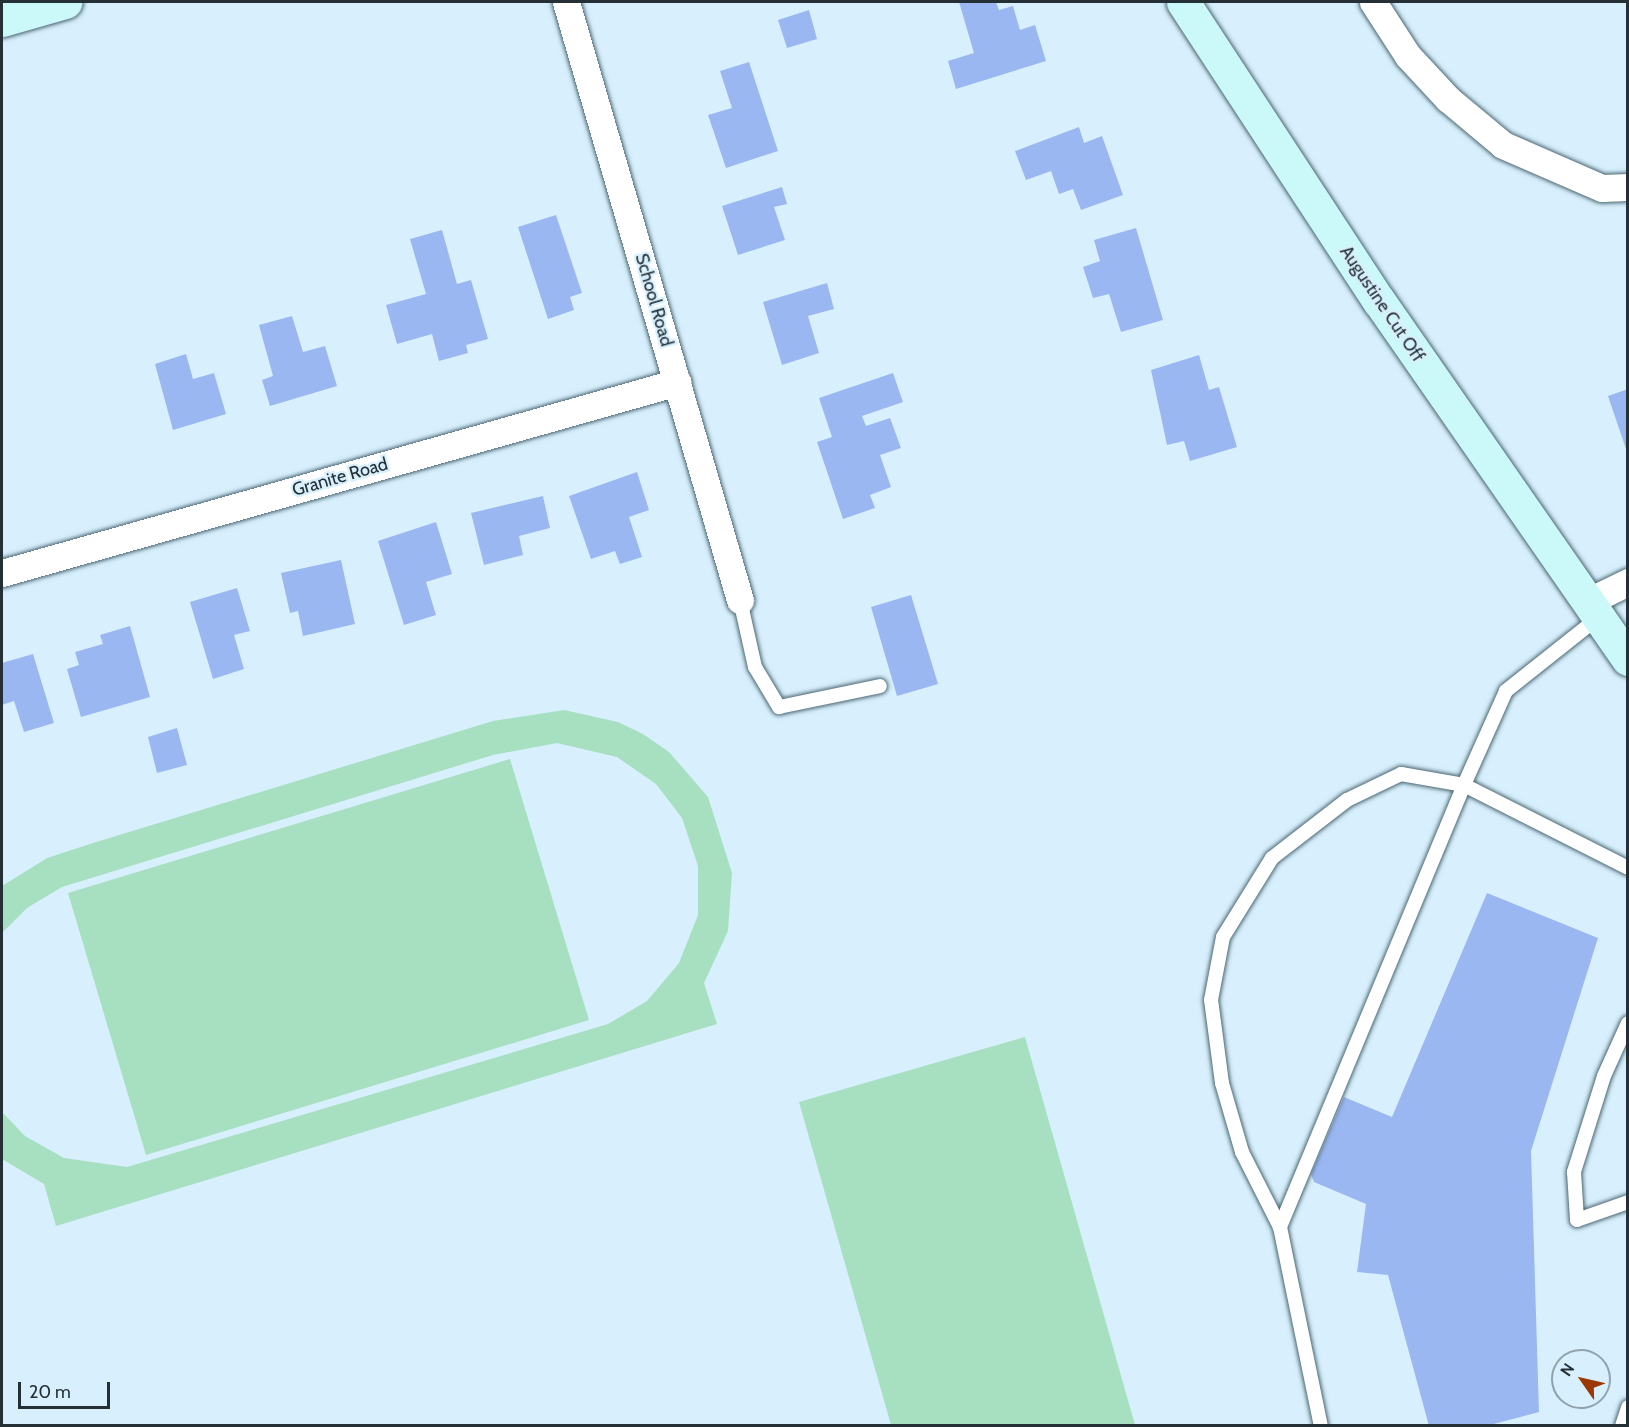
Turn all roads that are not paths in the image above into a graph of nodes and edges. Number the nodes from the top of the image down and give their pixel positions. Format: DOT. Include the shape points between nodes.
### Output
graph roads {
  1 [pos="65,2"];
  2 [pos="566,2"];
  3 [pos="1183,2"];
  4 [pos="1373,2"];
  5 [pos="2,20"];
  6 [pos="1628,187"];
  7 [pos="678,382"];
  8 [pos="2,573"];
  9 [pos="1628,582"];
  10 [pos="740,600"];
  11 [pos="1593,610"];
  12 [pos="1628,659"];
  13 [pos="880,686"];
  14 [pos="1464,785"];
  15 [pos="1628,868"];
  16 [pos="1627,1024"];
  17 [pos="1628,1029"];
  18 [pos="1628,1203"];
  19 [pos="1280,1227"];
  20 [pos="1628,1407"];
  21 [pos="1321,1425"];
  22 [pos="1622,1425"];
  1 -- 5 [label="street"];
  2 -- 7 [label="street, School Road"];
  3 -- 11 [label="street, Augustine Cut Off" via="1379,301"];
  4 -- 6 [label="street" via="1408,56 1448,99 1503,145 1602,188"];
  7 -- 8 [label="street, Granite Road"];
  7 -- 10 [label="street, School Road"];
  9 -- 11 [label="street"];
  10 -- 13 [label="lane" via="755,667 778,707"];
  11 -- 12 [label="street, Augustine Cut Off"];
  11 -- 14 [label="lane" via="1506,691"];
  14 -- 15 [label="lane"];
  14 -- 19 [label="lane"];
  14 -- 19 [label="lane" via="1401,774 1347,800 1272,858 1223,937 1211,1000 1222,1083 1242,1152"];
  16 -- 17 [label="lane"];
  16 -- 18 [label="lane" via="1604,1076 1574,1172 1578,1220"];
  19 -- 21 [label="lane"];
  20 -- 22 [label="lane"];
}
